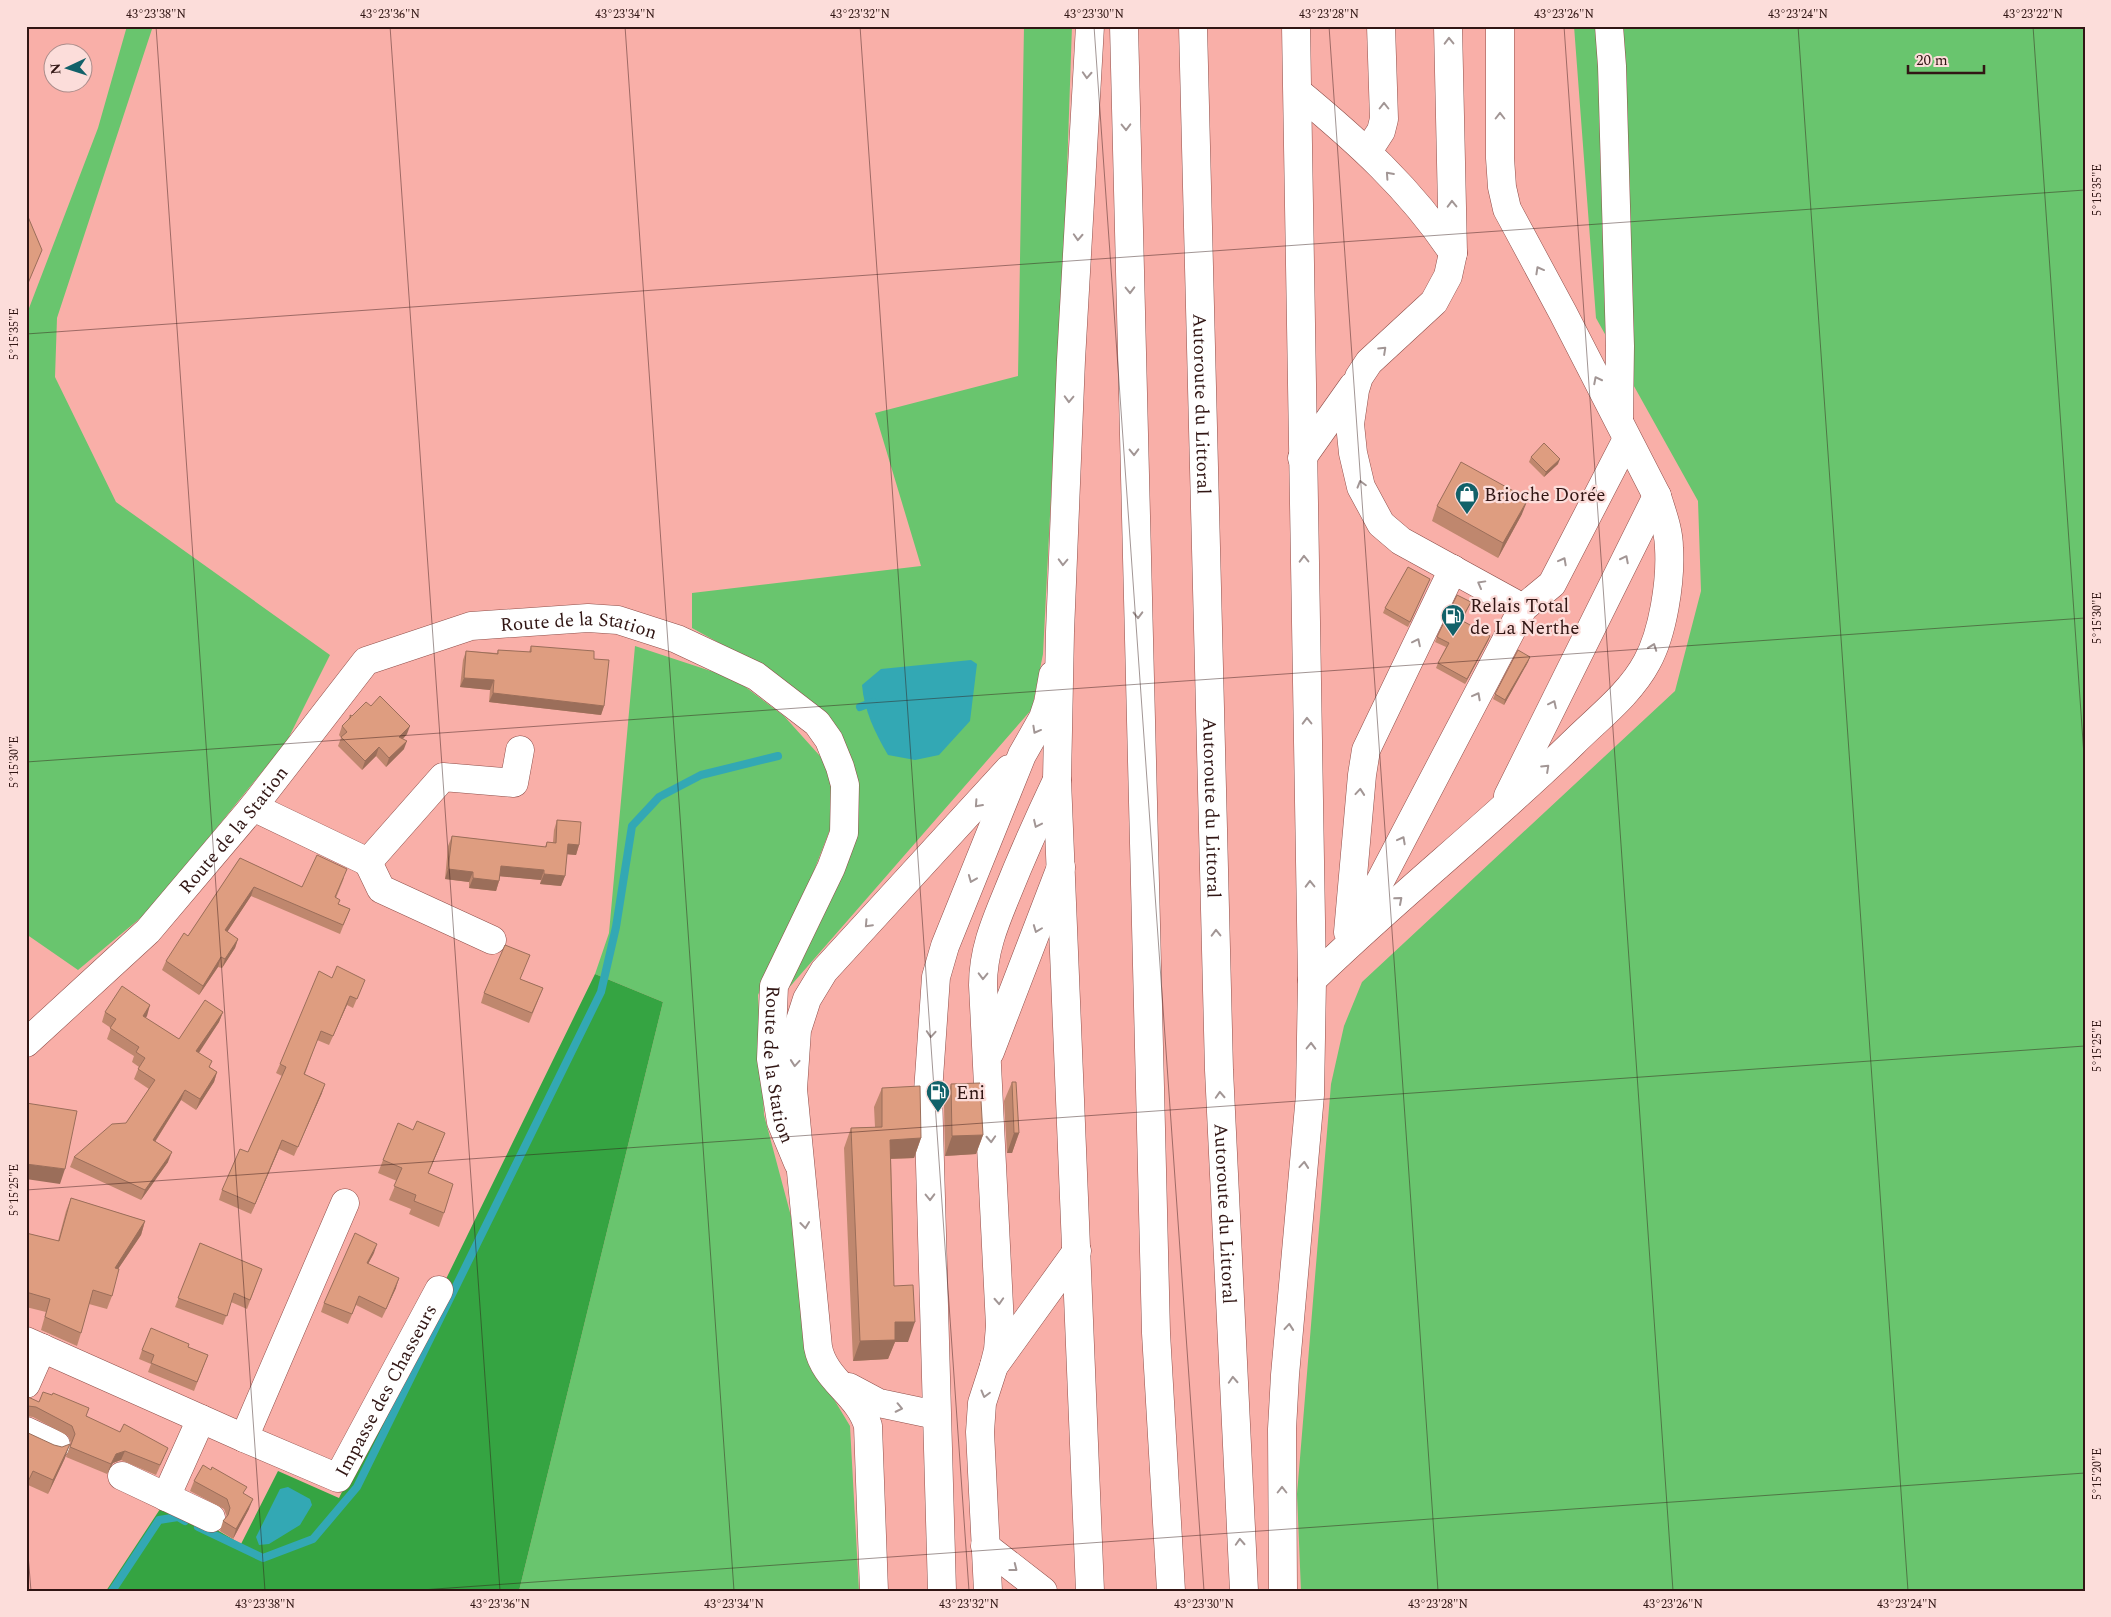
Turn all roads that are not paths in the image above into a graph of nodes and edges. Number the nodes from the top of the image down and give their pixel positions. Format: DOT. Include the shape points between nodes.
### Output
graph roads {
  1 [pos="1090,26"];
  2 [pos="1124,26"];
  3 [pos="1193,26"];
  4 [pos="1296,26"];
  5 [pos="1381,26"];
  6 [pos="1448,26"];
  7 [pos="1500,26"];
  8 [pos="1608,26"];
  9 [pos="1298,92"];
  10 [pos="1368,151"];
  11 [pos="1453,252"];
  12 [pos="1359,377"];
  13 [pos="1623,431"];
  14 [pos="1302,458"];
  15 [pos="1657,496"];
  16 [pos="1453,569"];
  17 [pos="1523,608"];
  18 [pos="1060,632"];
  19 [pos="520,750"];
  20 [pos="1022,755"];
  21 [pos="1057,780"];
  22 [pos="253,807"];
  23 [pos="1500,811"];
  24 [pos="368,862"];
  25 [pos="1061,867"];
  26 [pos="492,940"];
  27 [pos="1347,946"];
  28 [pos="1312,980"];
  29 [pos="26,1043"];
  30 [pos="987,1062"];
  31 [pos="798,1163"];
  32 [pos="345,1203"];
  33 [pos="1077,1251"];
  34 [pos="439,1290"];
  35 [pos="34,1344"];
  36 [pos="994,1366"];
  37 [pos="838,1382"];
  38 [pos="26,1384"];
  39 [pos="936,1415"];
  40 [pos="201,1419"];
  41 [pos="26,1431"];
  42 [pos="244,1438"];
  43 [pos="56,1444"];
  44 [pos="122,1476"];
  45 [pos="166,1497"];
  46 [pos="211,1518"];
  47 [pos="985,1546"];
  48 [pos="874,1591"];
  49 [pos="942,1591"];
  50 [pos="988,1591"];
  51 [pos="1043,1591"];
  52 [pos="1090,1591"];
  53 [pos="1171,1591"];
  54 [pos="1244,1591"];
  55 [pos="1283,1591"];
  1 -- 18 [label="main road, one-way"];
  2 -- 53 [label="main road, one-way" via="1156,1333"];
  54 -- 3 [label="main road, Autoroute du Littoral, one-way" via="1219,1070"];
  4 -- 9 [label="main road"];
  10 -- 5 [label="main road, one-way" via="1381,131 1384,119"];
  11 -- 6 [label="main road, one-way"];
  13 -- 7 [label="main road, one-way" via="1507,209 1500,158"];
  8 -- 13 [label="main road" via="1612,66"];
  9 -- 10 [label="main road"];
  9 -- 14 [label="main road"];
  11 -- 10 [label="main road, one-way" via="1435,226"];
  12 -- 11 [label="main road, one-way" via="1369,362 1434,302 1448,276"];
  12 -- 14 [label="main road"];
  16 -- 12 [label="main road, one-way" via="1401,541 1381,524 1370,506 1361,487 1350,424"];
  13 -- 15 [label="main road"];
  17 -- 13 [label="main road, one-way" via="1552,584"];
  28 -- 14 [label="main road, one-way"];
  23 -- 15 [label="main road, one-way"];
  23 -- 15 [label="main road, one-way" via="1625,692 1648,662 1665,601 1670,548"];
  17 -- 16 [label="main road, one-way"];
  27 -- 16 [label="main road, one-way" via="1366,750"];
  27 -- 17 [label="main road, one-way"];
  18 -- 20 [label="main road, one-way" via="1048,703"];
  18 -- 21 [label="main road"];
  19 -- 24 [label="main road" via="514,783 443,777"];
  20 -- 31 [label="main road, one-way" via="824,971 807,999 797,1030 793,1089"];
  20 -- 39 [label="main road, one-way" via="945,946 936,977 928,1092"];
  21 -- 25 [label="main road"];
  21 -- 30 [label="main road, one-way" via="1023,853 985,954 983,985"];
  22 -- 24 [label="main road"];
  22 -- 29 [label="main road, Route de la Station" via="148,930"];
  22 -- 31 [label="main road, Route de la Station" via="366,661 471,626 588,618 618,620 678,639 756,676 817,723 829,740 845,785 844,833 831,868 774,986 771,1060 781,1122"];
  27 -- 23 [label="main road, one-way"];
  24 -- 26 [label="main road" via="381,889"];
  25 -- 30 [label="main road, one-way"];
  25 -- 33 [label="main road"];
  27 -- 28 [label="main road"];
  55 -- 28 [label="main road, one-way" via="1282,1429 1310,1095"];
  30 -- 36 [label="main road, one-way" via="1000,1326"];
  31 -- 37 [label="main road, one-way" via="818,1347 826,1368"];
  32 -- 42 [label="main road"];
  33 -- 36 [label="main road"];
  33 -- 52 [label="main road"];
  34 -- 42 [label="main road, Impasse des Chasseurs" via="338,1478"];
  35 -- 38 [label="main road"];
  35 -- 40 [label="main road, Impasse des Chasseurs"];
  36 -- 47 [label="main road, one-way" via="982,1404 980,1432"];
  37 -- 39 [label="main road, one-way" via="879,1403"];
  37 -- 48 [label="main road" via="861,1406 868,1426"];
  39 -- 49 [label="main road"];
  40 -- 42 [label="main road, Impasse des Chasseurs"];
  40 -- 45 [label="main road"];
  41 -- 43 [label="main road"];
  44 -- 45 [label="main road"];
  45 -- 46 [label="main road"];
  47 -- 50 [label="main road"];
  47 -- 51 [label="main road, one-way"];
}
